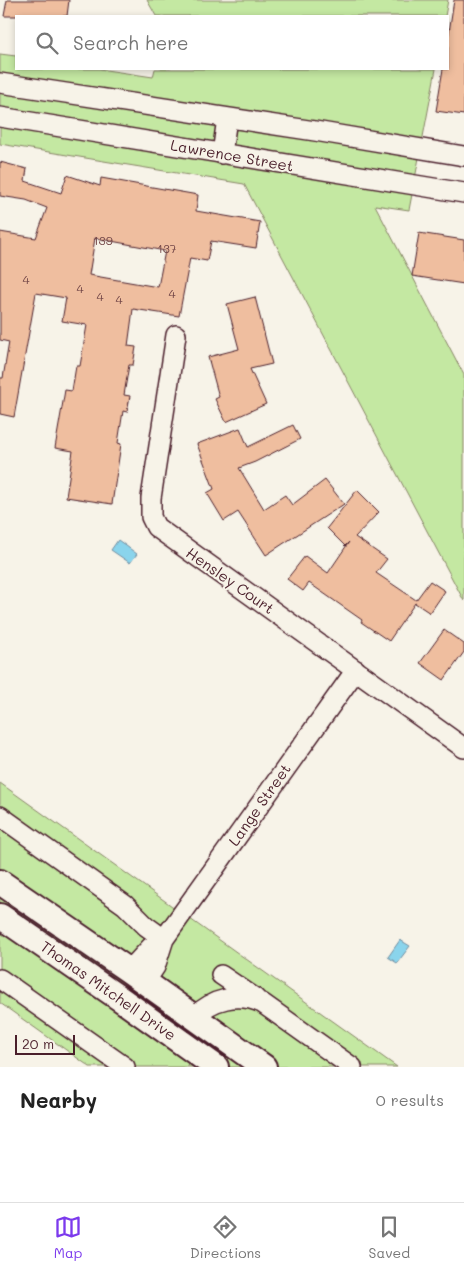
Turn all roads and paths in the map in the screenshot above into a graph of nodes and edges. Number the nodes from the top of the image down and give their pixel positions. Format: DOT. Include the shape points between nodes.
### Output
graph roads {
  1 [pos="0,83"];
  2 [pos="0,117"];
  3 [pos="227,118"];
  4 [pos="222,154"];
  5 [pos="464,156"];
  6 [pos="464,193"];
  7 [pos="176,335"];
  8 [pos="356,670"];
  9 [pos="464,748"];
  10 [pos="0,816"];
  11 [pos="0,882"];
  12 [pos="0,916"];
  13 [pos="164,939"];
  14 [pos="221,975"];
  15 [pos="137,977"];
  16 [pos="0,980"];
  17 [pos="122,1000"];
  18 [pos="262,1003"];
  19 [pos="194,1017"];
  20 [pos="195,1052"];
  21 [pos="125,1067"];
  22 [pos="216,1067"];
  23 [pos="264,1067"];
  24 [pos="352,1067"];
  1 -- 3 [label="street"];
  2 -- 4 [label="street, Lawrence Street"];
  3 -- 4 [label="street"];
  3 -- 5 [label="street"];
  4 -- 6 [label="street, Lawrence Street"];
  7 -- 8 [label="street, Hensley Court" via="151,498 153,522 163,534"];
  8 -- 9 [label="street, Hensley Court"];
  8 -- 13 [label="street, Lange Street"];
  10 -- 13 [label="street" via="125,905"];
  11 -- 15 [label="main road, Thomas Mitchell Drive"];
  12 -- 17 [label="main road, Thomas Mitchell Drive"];
  13 -- 15 [label="street, Lange Street" via="151,947"];
  14 -- 18 [label="street"];
  15 -- 17 [label="main road"];
  15 -- 19 [label="main road, Thomas Mitchell Drive"];
  16 -- 21 [label="street"];
  17 -- 20 [label="main road, Thomas Mitchell Drive"];
  18 -- 19 [label="street, Thomas Mitchell Drive" via="242,998 222,999"];
  18 -- 24 [label="street, Thomas Mitchell Drive"];
  19 -- 20 [label="main road"];
  19 -- 23 [label="main road, Thomas Mitchell Drive"];
  20 -- 22 [label="main road, Thomas Mitchell Drive"];
}
